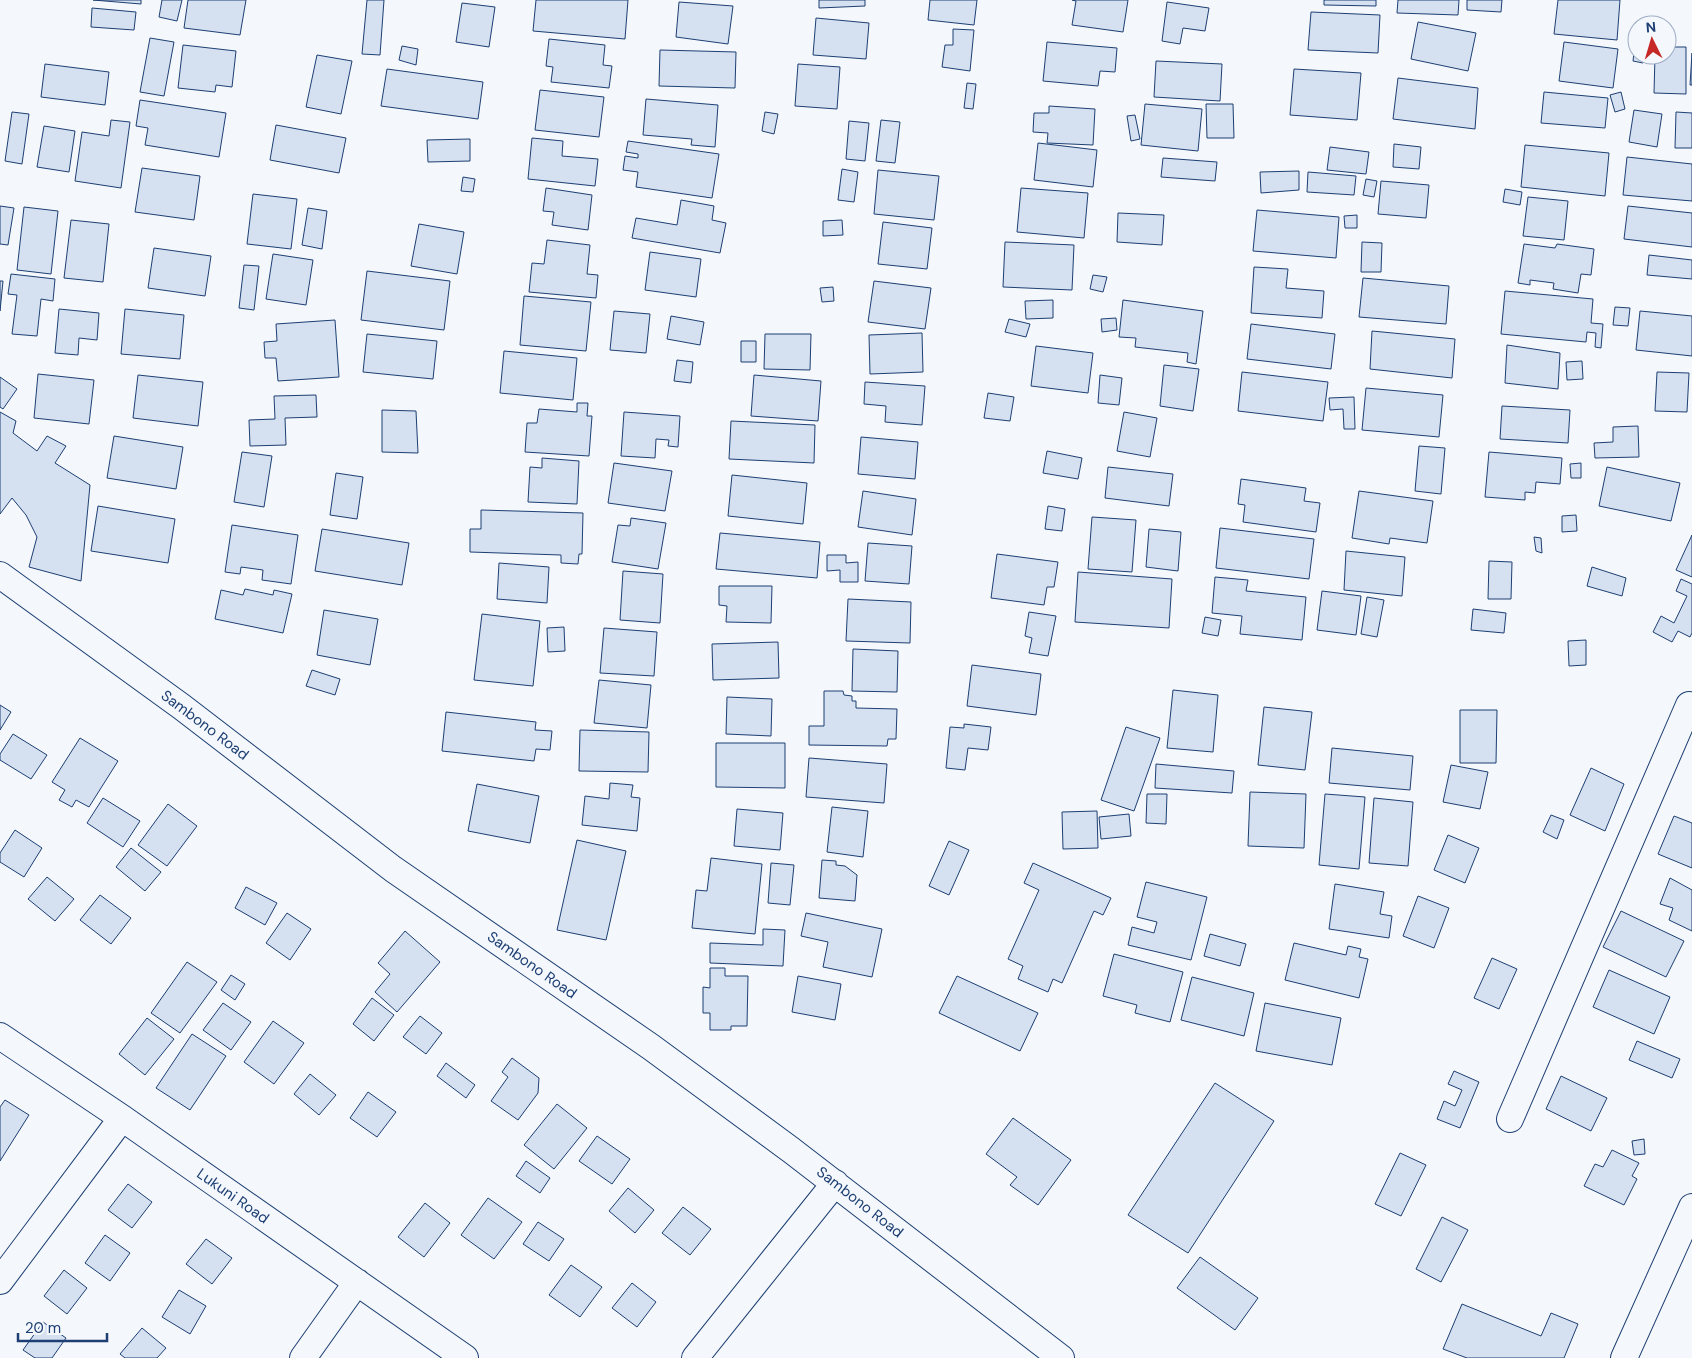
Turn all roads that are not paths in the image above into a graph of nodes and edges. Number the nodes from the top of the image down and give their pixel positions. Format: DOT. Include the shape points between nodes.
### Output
graph roads {
  1 [pos="0,575"];
  2 [pos="1690,706"];
  3 [pos="0,1036"];
  4 [pos="122,1118"];
  5 [pos="1510,1119"];
  6 [pos="835,1183"];
  7 [pos="1692,1208"];
  8 [pos="0,1281"];
  9 [pos="357,1282"];
  10 [pos="303,1358"];
  11 [pos="465,1358"];
  12 [pos="695,1358"];
  13 [pos="1061,1358"];
  14 [pos="1624,1358"];
  1 -- 6 [label="street, Sambono Road" via="182,707 394,869 651,1047"];
  2 -- 5 [label="street"];
  3 -- 4 [label="street, Lukuni Road"];
  4 -- 8 [label="street"];
  4 -- 9 [label="street, Lukuni Road"];
  6 -- 12 [label="street"];
  6 -- 13 [label="street, Sambono Road"];
  7 -- 14 [label="street"];
  9 -- 10 [label="street"];
  9 -- 11 [label="street, Lukuni Road"];
}
